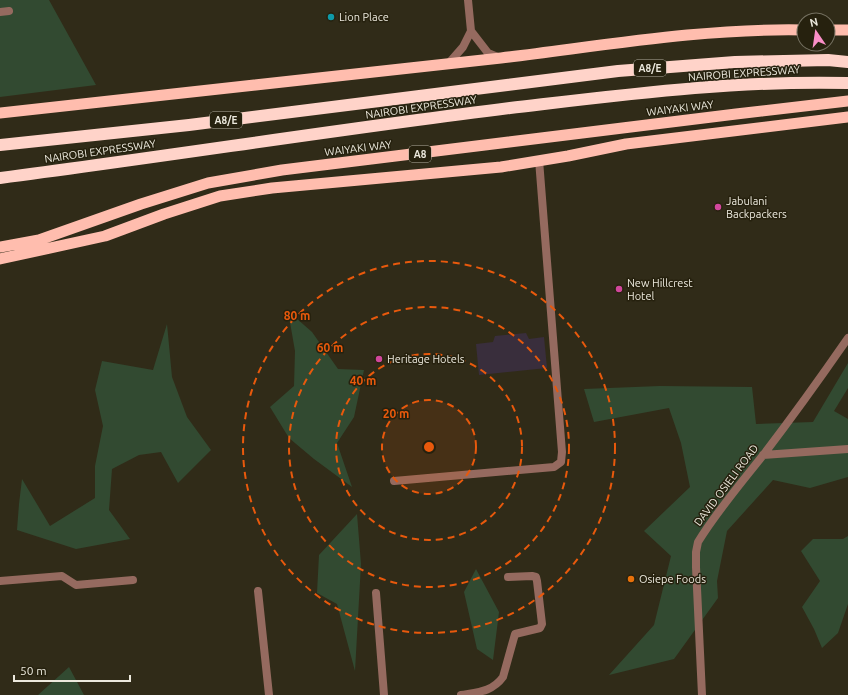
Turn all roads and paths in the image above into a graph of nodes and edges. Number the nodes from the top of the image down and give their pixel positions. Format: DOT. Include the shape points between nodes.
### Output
graph roads {
  1 [pos="468,0"];
  2 [pos="471,30"];
  3 [pos="796,30"];
  4 [pos="836,30"];
  5 [pos="848,30"];
  6 [pos="500,58"];
  7 [pos="848,62"];
  8 [pos="448,63"];
  9 [pos="848,83"];
  10 [pos="848,101"];
  11 [pos="0,113"];
  12 [pos="848,117"];
  13 [pos="0,145"];
  14 [pos="539,160"];
  15 [pos="5,177"];
  16 [pos="0,247"];
  17 [pos="0,259"];
  18 [pos="848,338"];
  19 [pos="848,449"];
  20 [pos="763,455"];
  21 [pos="394,481"];
  22 [pos="508,576"];
  23 [pos="134,580"];
  24 [pos="0,581"];
  25 [pos="258,591"];
  26 [pos="376,593"];
  27 [pos="269,695"];
  28 [pos="384,695"];
  29 [pos="460,695"];
  30 [pos="702,695"];
  1 -- 2 [label="street"];
  2 -- 6 [label="street" via="488,53"];
  2 -- 8 [label="street" via="463,47"];
  3 -- 6 [label="highway" via="659,37"];
  4 -- 5 [label="highway"];
  6 -- 8 [label="highway"];
  7 -- 13 [label="highway, NAIROBI EXPRESSWAY / A8/E" via="735,62 618,71 189,125"];
  8 -- 11 [label="highway"];
  9 -- 15 [label="highway, NAIROBI EXPRESSWAY / A8/E" via="738,85 619,95 454,115"];
  10 -- 16 [label="highway, WAIYAKI WAY / A8" via="289,170 216,182 141,204 39,240"];
  12 -- 14 [label="highway" via="626,144"];
  14 -- 17 [label="highway" via="501,167 272,188 220,196 105,236"];
  14 -- 21 [label="street" via="561,462 554,467"];
  18 -- 20 [label="street, DAVID OSIELI ROAD"];
  19 -- 20 [label="street"];
  20 -- 30 [label="street, DAVID OSIELI ROAD" via="739,483 698,542 696,567"];
  22 -- 29 [label="street" via="536,577 542,624 540,628 515,634 499,683 485,691"];
  23 -- 24 [label="street" via="76,584 62,576"];
  25 -- 27 [label="street"];
  26 -- 28 [label="street"];
}
